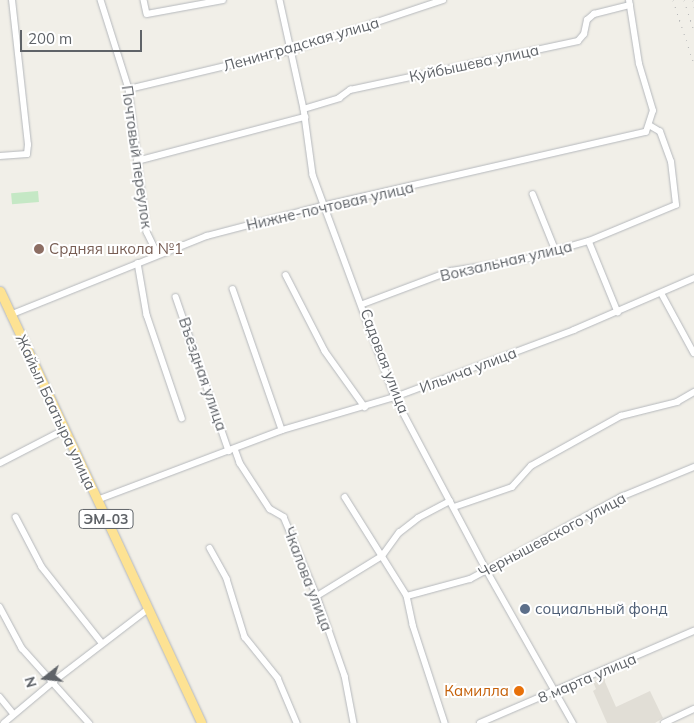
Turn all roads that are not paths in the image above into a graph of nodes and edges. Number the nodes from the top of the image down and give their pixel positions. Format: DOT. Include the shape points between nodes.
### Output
graph roads {
  1 [pos="12,0"];
  2 [pos="101,0"];
  3 [pos="144,0"];
  4 [pos="223,0"];
  5 [pos="280,0"];
  6 [pos="443,0"];
  7 [pos="629,3"];
  8 [pos="293,50"];
  9 [pos="129,88"];
  10 [pos="304,109"];
  11 [pos="305,116"];
  12 [pos="650,126"];
  13 [pos="0,156"];
  14 [pos="137,161"];
  15 [pos="533,194"];
  16 [pos="322,206"];
  17 [pos="589,241"];
  18 [pos="556,250"];
  19 [pos="158,255"];
  20 [pos="138,263"];
  21 [pos="286,275"];
  22 [pos="694,278"];
  23 [pos="233,288"];
  24 [pos="0,291"];
  25 [pos="662,294"];
  26 [pos="176,297"];
  27 [pos="363,304"];
  28 [pos="618,312"];
  29 [pos="14,314"];
  30 [pos="694,353"];
  31 [pos="694,392"];
  32 [pos="396,397"];
  33 [pos="365,407"];
  34 [pos="182,418"];
  35 [pos="64,430"];
  36 [pos="282,430"];
  37 [pos="232,450"];
  38 [pos="0,464"];
  39 [pos="694,467"];
  40 [pos="345,496"];
  41 [pos="97,500"];
  42 [pos="450,501"];
  43 [pos="454,507"];
  44 [pos="16,517"];
  45 [pos="210,548"];
  46 [pos="382,556"];
  47 [pos="486,569"];
  48 [pos="317,596"];
  49 [pos="407,596"];
  50 [pos="0,607"];
  51 [pos="148,609"];
  52 [pos="694,631"];
  53 [pos="102,644"];
  54 [pos="52,682"];
  55 [pos="557,691"];
  56 [pos="0,697"];
  57 [pos="694,709"];
  58 [pos="13,713"];
  59 [pos="8,722"];
  60 [pos="89,723"];
  61 [pos="201,723"];
  62 [pos="297,723"];
  63 [pos="354,723"];
  64 [pos="445,723"];
  65 [pos="480,723"];
  66 [pos="573,723"];
  67 [pos="664,723"];
  1 -- 13 [label="street" via="28,145 26,154"];
  2 -- 9 [label="street, Почтовый переулок"];
  3 -- 4 [label="street" via="147,14"];
  5 -- 8 [label="street, Садовая улица"];
  6 -- 8 [label="street, Ленинградская улица"];
  7 -- 10 [label="street, Куйбышева улица" via="594,14 587,20 584,34 578,41 358,88"];
  7 -- 12 [label="street" via="640,64 653,110"];
  8 -- 9 [label="street, Ленинградская улица"];
  8 -- 10 [label="street, Садовая улица"];
  9 -- 14 [label="street, Почтовый переулок"];
  10 -- 11 [label="street, Садовая улица"];
  11 -- 14 [label="street"];
  11 -- 16 [label="street, Садовая улица" via="313,175"];
  12 -- 16 [label="street, Нижне-почтовая улица" via="646,132"];
  12 -- 17 [label="street, Вокзальная улица" via="660,132 670,162 676,205"];
  14 -- 19 [label="street, Почтовый переулок" via="147,232"];
  15 -- 18 [label="street"];
  16 -- 19 [label="street, Нижне-почтовая улица" via="207,236"];
  16 -- 27 [label="street, Садовая улица"];
  17 -- 18 [label="street, Вокзальная улица"];
  17 -- 28 [label="street"];
  18 -- 27 [label="street, Вокзальная улица" via="523,260 451,271"];
  19 -- 20 [label="street, Нижне-почтовая улица"];
  20 -- 29 [label="street, Нижне-почтовая улица"];
  20 -- 34 [label="street" via="147,315"];
  21 -- 33 [label="street" via="325,351"];
  22 -- 25 [label="street, Ильича улица"];
  23 -- 36 [label="street"];
  24 -- 29 [label="highway, Жайыл Баатыра улица / ЭМ-03"];
  25 -- 28 [label="street, Ильича улица"];
  25 -- 30 [label="street"];
  26 -- 37 [label="street, Въездная улица"];
  27 -- 32 [label="street, Садовая улица"];
  28 -- 32 [label="street, Ильича улица"];
  29 -- 35 [label="highway, Жайыл Баатыра улица / ЭМ-03"];
  31 -- 43 [label="street" via="677,402 622,416 531,466 512,487"];
  32 -- 33 [label="street, Ильича улица"];
  32 -- 42 [label="street, Садовая улица"];
  33 -- 36 [label="street, Ильича улица"];
  35 -- 38 [label="street"];
  35 -- 41 [label="highway, Жайыл Баатыра улица / ЭМ-03"];
  36 -- 37 [label="street, Ильича улица"];
  37 -- 41 [label="street, Ильича улица"];
  37 -- 48 [label="street, Чкалова улица" via="270,509 284,517"];
  39 -- 47 [label="street, Чернышевского улица" via="621,497"];
  40 -- 46 [label="street"];
  41 -- 51 [label="highway, Жайыл Баатыра улица / ЭМ-03"];
  42 -- 43 [label="street, Садовая улица"];
  42 -- 46 [label="street" via="418,518 399,533"];
  43 -- 47 [label="street, Садовая улица"];
  44 -- 53 [label="street" via="42,567"];
  45 -- 62 [label="street" via="227,579 245,637 278,678"];
  46 -- 48 [label="street"];
  46 -- 49 [label="street"];
  47 -- 49 [label="street, Чернышевского улица" via="452,586"];
  47 -- 55 [label="street, Садовая улица"];
  48 -- 63 [label="street, Чкалова улица" via="345,676"];
  49 -- 64 [label="street" via="413,625"];
  50 -- 54 [label="street" via="22,648"];
  51 -- 53 [label="street"];
  51 -- 61 [label="highway, Жайыл Баатыра улица / ЭМ-03"];
  52 -- 55 [label="street, 8 марта улица"];
  53 -- 54 [label="street"];
  54 -- 58 [label="street"];
  54 -- 60 [label="street"];
  55 -- 65 [label="street, 8 марта улица"];
  55 -- 66 [label="street, Садовая улица"];
  56 -- 58 [label="street"];
  57 -- 67 [label="street"];
  58 -- 59 [label="street"];
}
